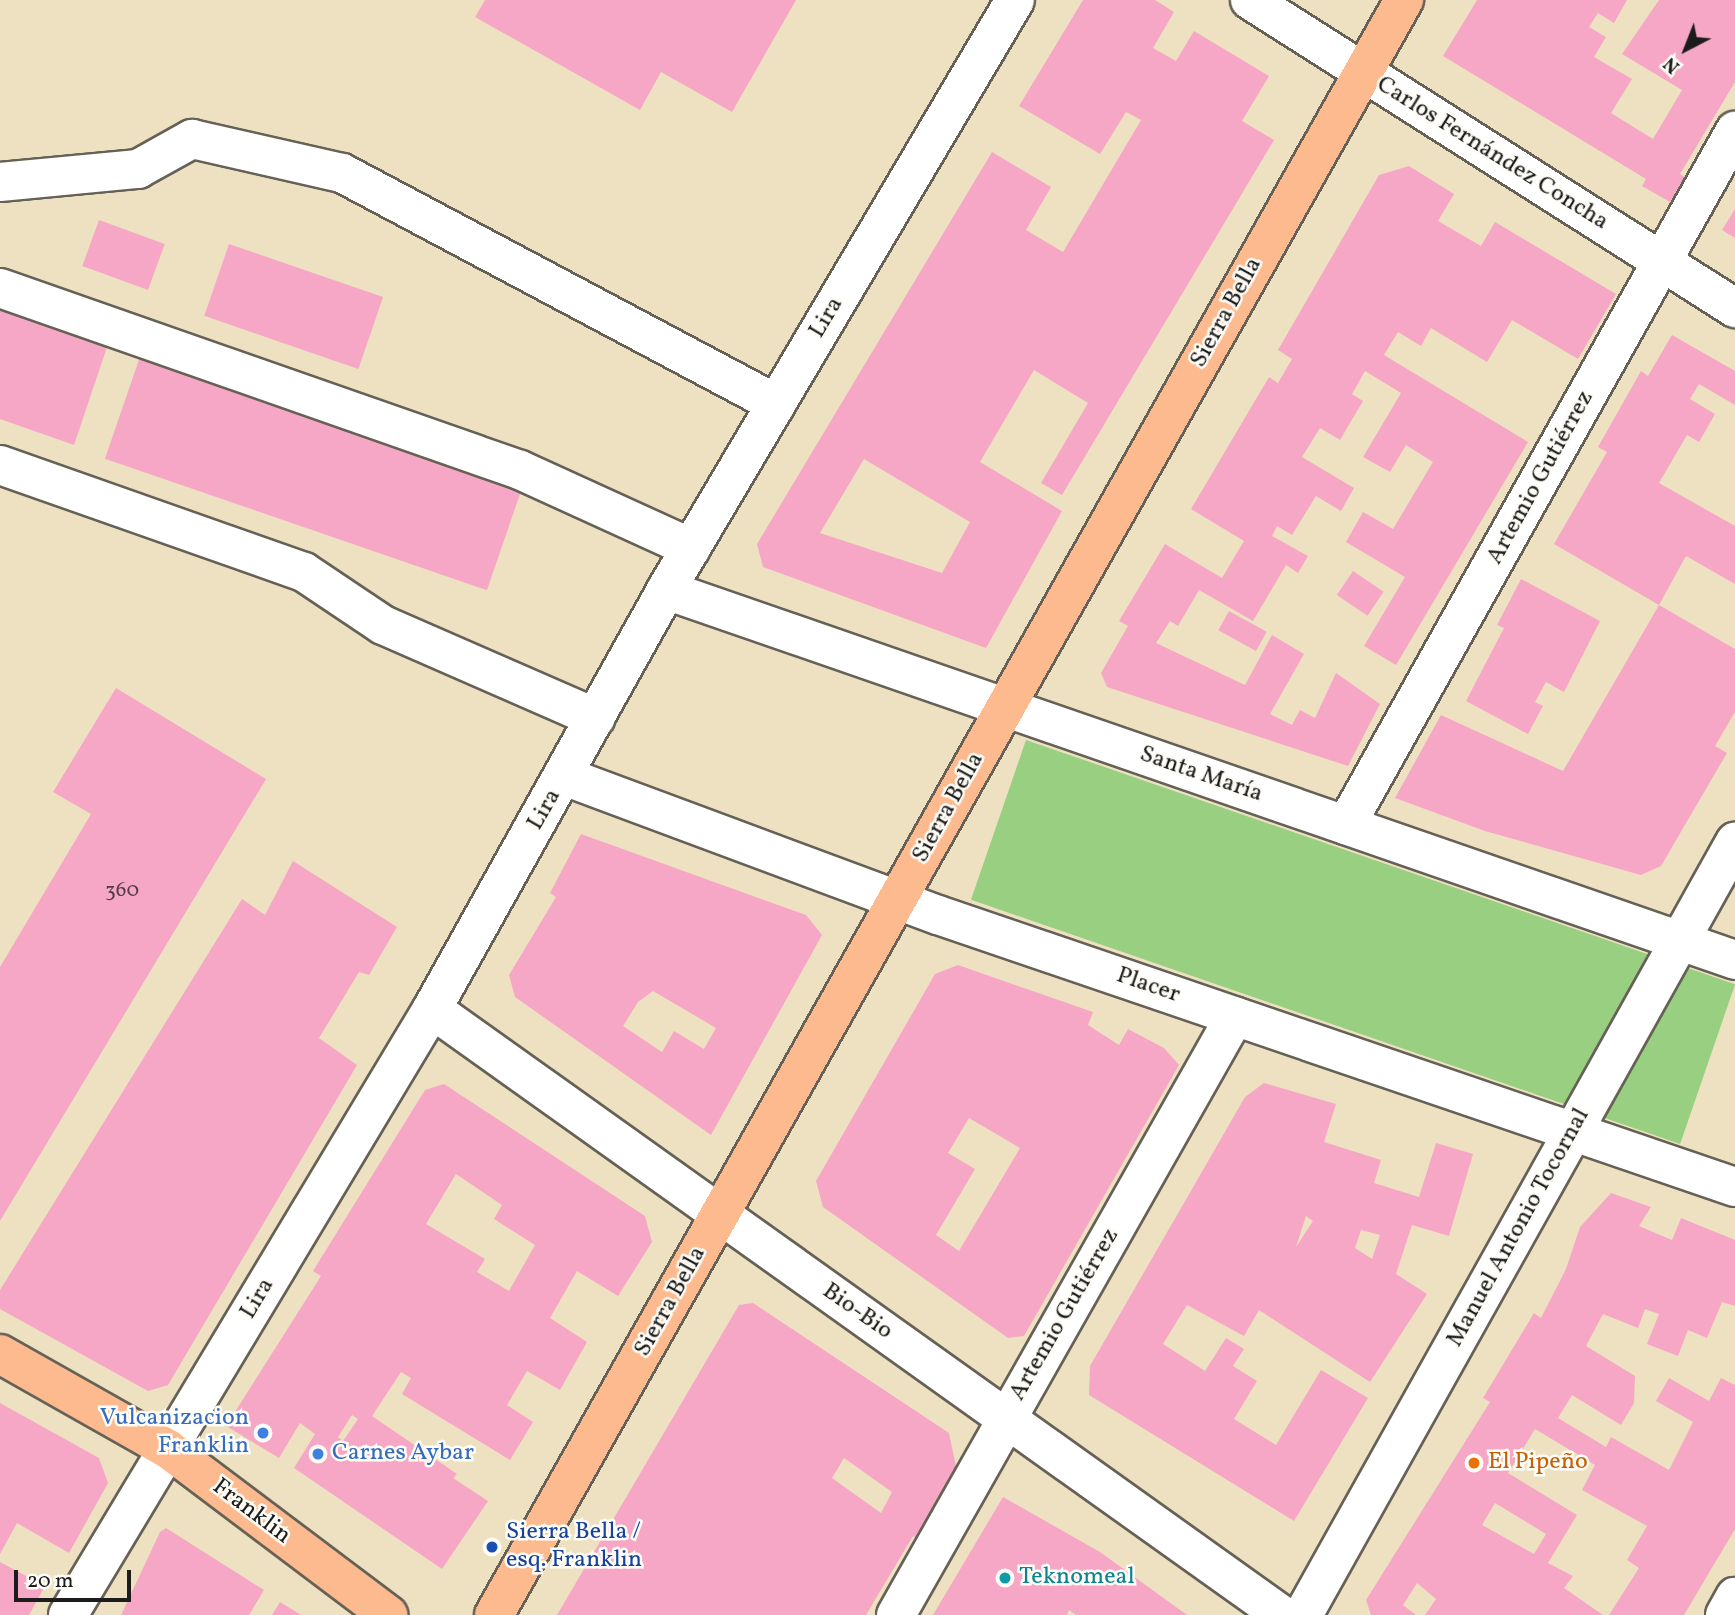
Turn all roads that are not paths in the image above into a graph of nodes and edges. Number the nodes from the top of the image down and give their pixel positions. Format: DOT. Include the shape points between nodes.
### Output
graph roads {
  1 [pos="1015,0"];
  2 [pos="1250,0"];
  3 [pos="1404,0"];
  4 [pos="1363,72"];
  5 [pos="1735,131"];
  6 [pos="0,182"];
  7 [pos="1662,262"];
  8 [pos="0,288"];
  9 [pos="1735,308"];
  10 [pos="776,404"];
  11 [pos="0,465"];
  12 [pos="691,548"];
  13 [pos="666,590"];
  14 [pos="1006,708"];
  15 [pos="596,718"];
  16 [pos="564,776"];
  17 [pos="1346,825"];
  18 [pos="1735,842"];
  19 [pos="897,900"];
  20 [pos="1679,941"];
  21 [pos="1735,960"];
  22 [pos="432,1009"];
  23 [pos="1235,1016"];
  24 [pos="1573,1131"];
  25 [pos="1735,1187"];
  26 [pos="720,1214"];
  27 [pos="0,1354"];
  28 [pos="1006,1418"];
  29 [pos="168,1449"];
  30 [pos="1735,1597"];
  31 [pos="68,1615"];
  32 [pos="388,1615"];
  33 [pos="494,1615"];
  34 [pos="896,1615"];
  35 [pos="1282,1615"];
  36 [pos="1303,1615"];
  37 [pos="1725,1615"];
  1 -- 10 [label="street, Lira"];
  2 -- 4 [label="street, Carlos Fernández Concha"];
  3 -- 4 [label="main road, Sierra Bella"];
  4 -- 7 [label="street, Carlos Fernández Concha"];
  4 -- 14 [label="main road, Sierra Bella"];
  5 -- 7 [label="street, Artemio Gutiérrez"];
  6 -- 10 [label="street" via="138,169 192,139 342,173"];
  7 -- 9 [label="street, Carlos Fernández Concha"];
  7 -- 17 [label="street, Artemio Gutiérrez"];
  8 -- 12 [label="street" via="520,470"];
  10 -- 12 [label="street, Lira"];
  11 -- 15 [label="street" via="304,572 383,625"];
  12 -- 13 [label="street, Lira"];
  13 -- 14 [label="street, Santa María"];
  13 -- 15 [label="street, Lira"];
  14 -- 17 [label="street, Santa María"];
  14 -- 19 [label="main road, Sierra Bella"];
  15 -- 16 [label="street, Lira"];
  16 -- 19 [label="street, Placer"];
  16 -- 22 [label="street, Lira"];
  17 -- 20 [label="street, Santa María"];
  18 -- 20 [label="street, Manuel Antonio Tocornal"];
  19 -- 23 [label="street, Placer"];
  19 -- 26 [label="main road, Sierra Bella"];
  20 -- 21 [label="street, Santa María"];
  20 -- 24 [label="street, Manuel Antonio Tocornal"];
  22 -- 26 [label="street, Bio-Bio"];
  22 -- 29 [label="street, Lira"];
  23 -- 24 [label="street, Placer"];
  23 -- 28 [label="street, Artemio Gutiérrez"];
  24 -- 25 [label="street, Placer"];
  24 -- 36 [label="street, Manuel Antonio Tocornal"];
  26 -- 28 [label="street, Bio-Bio"];
  26 -- 33 [label="main road, Sierra Bella"];
  27 -- 29 [label="main road, Franklin"];
  28 -- 34 [label="street, Artemio Gutiérrez"];
  28 -- 35 [label="street, Bio-Bio"];
  29 -- 31 [label="street, Lira"];
  29 -- 32 [label="main road, Franklin"];
  30 -- 37 [label="street"];
}
